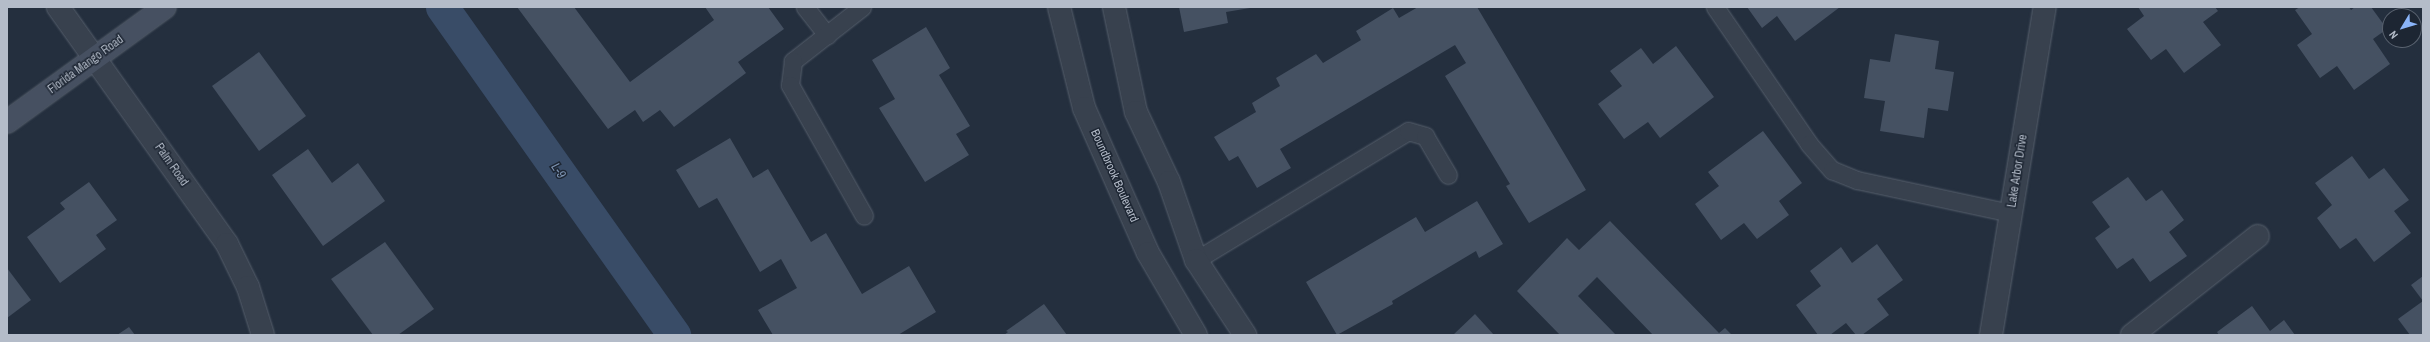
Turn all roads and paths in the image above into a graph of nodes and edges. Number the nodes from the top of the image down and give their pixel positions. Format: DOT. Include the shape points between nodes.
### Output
graph roads {
  1 [pos="58,7"];
  2 [pos="165,7"];
  3 [pos="805,7"];
  4 [pos="862,7"];
  5 [pos="1059,7"];
  6 [pos="1114,7"];
  7 [pos="1715,7"];
  8 [pos="2045,7"];
  9 [pos="827,35"];
  10 [pos="95,58"];
  11 [pos="7,122"];
  12 [pos="1448,175"];
  13 [pos="2011,213"];
  14 [pos="864,216"];
  15 [pos="2258,236"];
  16 [pos="1196,260"];
  17 [pos="262,335"];
  18 [pos="1196,335"];
  19 [pos="1245,335"];
  20 [pos="1991,335"];
  21 [pos="2132,335"];
  1 -- 10 [label="street, Palm Road"];
  2 -- 10 [label="street, Florida Mango Road"];
  3 -- 9 [label="lane"];
  4 -- 9 [label="lane"];
  5 -- 18 [label="street, Boundbrook Boulevard" via="1084,108 1148,253"];
  6 -- 16 [label="street" via="1136,112 1169,182"];
  7 -- 13 [label="lane" via="1809,144 1832,170 1857,180"];
  8 -- 13 [label="street, Lake Arbor Drive"];
  9 -- 14 [label="lane" via="793,61 790,85"];
  10 -- 11 [label="street, Florida Mango Road"];
  10 -- 17 [label="street, Palm Road" via="227,244 248,287"];
  12 -- 16 [label="lane" via="1425,136 1408,131"];
  13 -- 20 [label="street, Lake Arbor Drive"];
  15 -- 21 [label="street"];
  16 -- 19 [label="street"];
}
